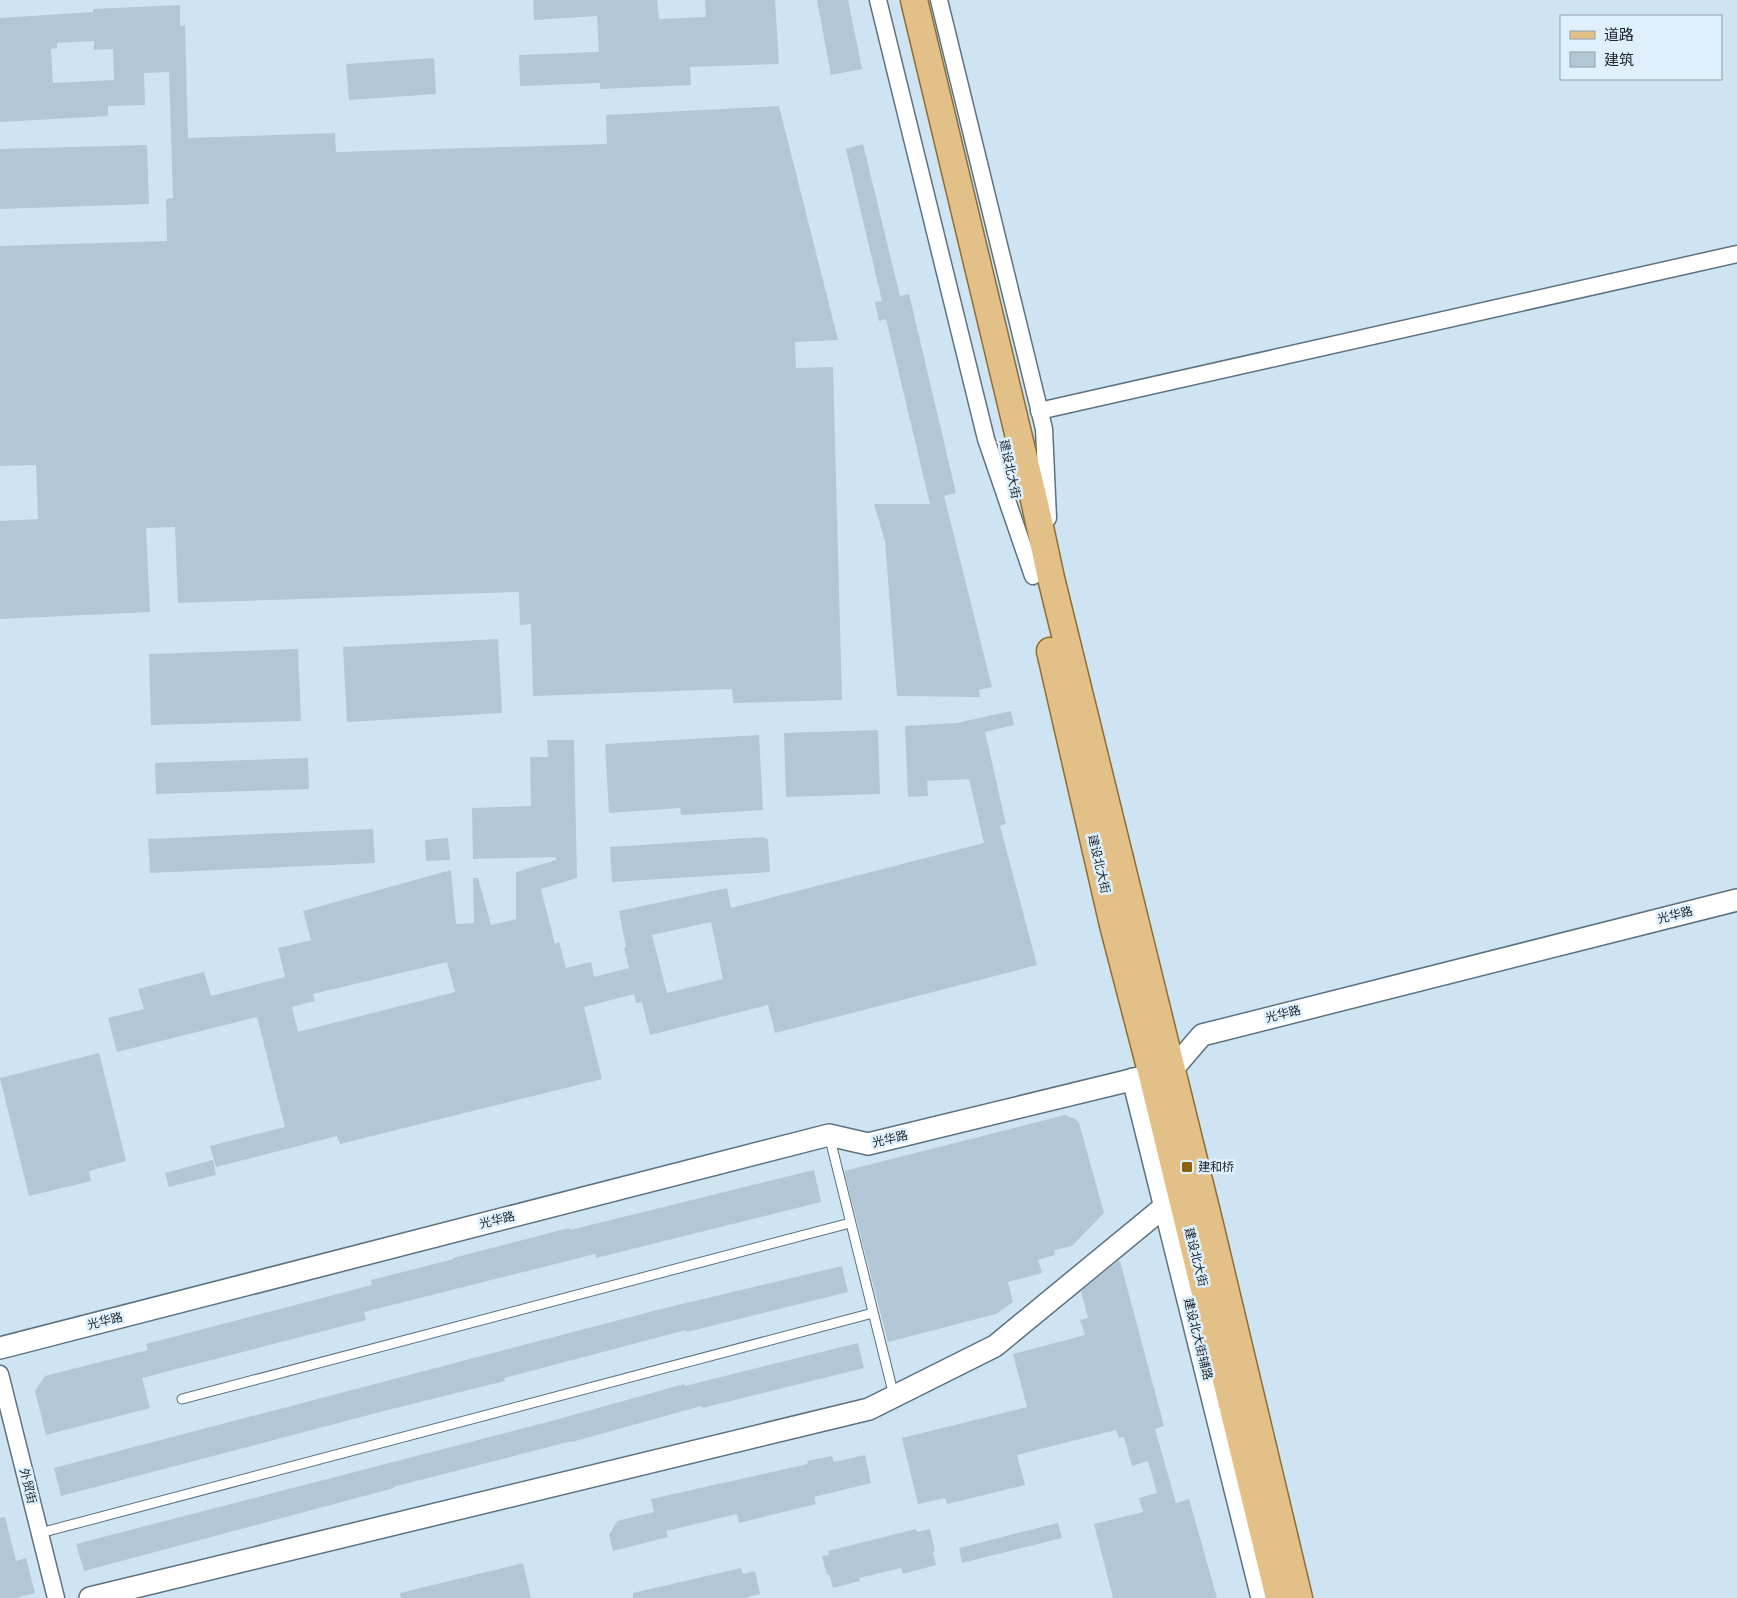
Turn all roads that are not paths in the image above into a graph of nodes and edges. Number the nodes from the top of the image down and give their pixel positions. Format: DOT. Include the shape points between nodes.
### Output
graph roads {
  1 [pos="878,0"];
  2 [pos="903,0"];
  3 [pos="914,0"];
  4 [pos="939,0"];
  5 [pos="939,126"];
  6 [pos="1737,254"];
  7 [pos="1039,411"];
  8 [pos="1042,577"];
  9 [pos="1737,900"];
  10 [pos="1152,1075"];
  11 [pos="829,1134"];
  12 [pos="1173,1200"];
  13 [pos="850,1223"];
  14 [pos="873,1314"];
  15 [pos="0,1348"];
  16 [pos="0,1374"];
  17 [pos="894,1397"];
  18 [pos="182,1399"];
  19 [pos="40,1533"];
  20 [pos="56,1598"];
  21 [pos="90,1598"];
  22 [pos="1262,1598"];
  23 [pos="1279,1598"];
  24 [pos="1299,1598"];
  1 -- 8 [label="street" via="986,439"];
  2 -- 5 [label="main road"];
  3 -- 5 [label="main road"];
  4 -- 7 [label="street"];
  5 -- 8 [label="main road, 建设北大街"];
  6 -- 7 [label="street"];
  7 -- 8 [label="street" via="1044,430"];
  8 -- 10 [label="main road, 建设北大街" via="1113,925"];
  9 -- 10 [label="street, 光华路" via="1202,1035"];
  10 -- 11 [label="street, 光华路" via="868,1144"];
  10 -- 12 [label="main road, 建设北大街"];
  10 -- 24 [label="main road"];
  11 -- 13 [label="lane"];
  11 -- 15 [label="street, 光华路"];
  12 -- 17 [label="street" via="995,1346"];
  12 -- 22 [label="street, 建设北大街辅路"];
  12 -- 23 [label="main road, 建设北大街"];
  13 -- 14 [label="lane"];
  13 -- 18 [label="lane"];
  14 -- 17 [label="lane"];
  14 -- 19 [label="lane"];
  16 -- 19 [label="street, 外贸街"];
  17 -- 21 [label="street" via="869,1409"];
  19 -- 20 [label="street, 外贸街"];
}
